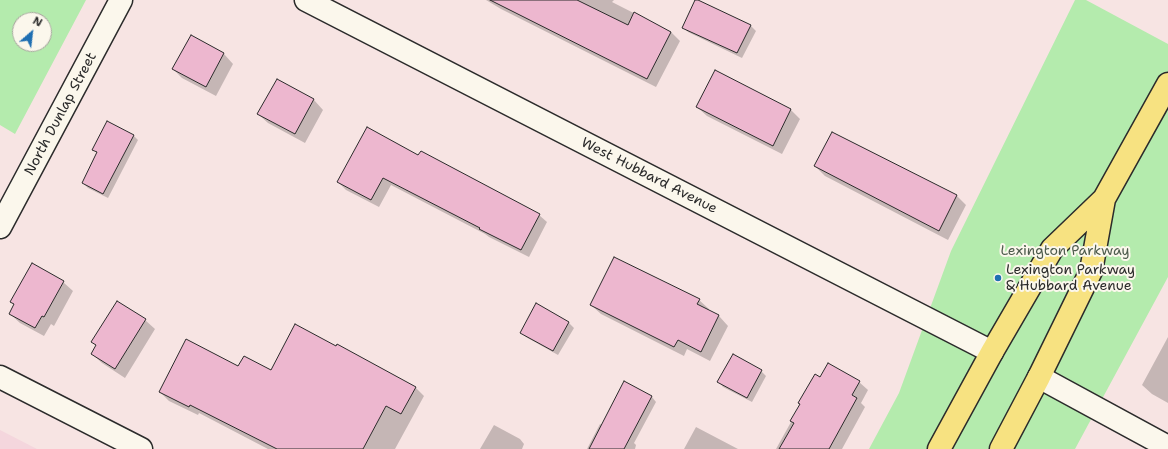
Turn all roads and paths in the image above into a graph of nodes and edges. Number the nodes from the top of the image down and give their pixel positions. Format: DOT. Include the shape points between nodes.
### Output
graph roads {
  1 [pos="121,0"];
  2 [pos="306,0"];
  3 [pos="1164,90"];
  4 [pos="1104,199"];
  5 [pos="0,227"];
  6 [pos="992,352"];
  7 [pos="0,377"];
  8 [pos="1039,377"];
  9 [pos="1168,446"];
  10 [pos="141,449"];
  11 [pos="940,449"];
  12 [pos="1001,449"];
  1 -- 5 [label="street, North Dunlap Street"];
  2 -- 6 [label="street, West Hubbard Avenue"];
  3 -- 4 [label="main road"];
  4 -- 6 [label="main road" via="1052,249"];
  4 -- 8 [label="main road" via="1091,271"];
  6 -- 11 [label="main road"];
  7 -- 10 [label="street"];
  8 -- 9 [label="street"];
  8 -- 12 [label="main road"];
}
